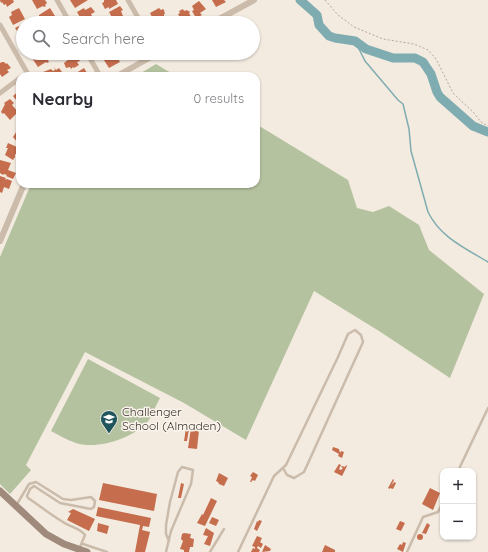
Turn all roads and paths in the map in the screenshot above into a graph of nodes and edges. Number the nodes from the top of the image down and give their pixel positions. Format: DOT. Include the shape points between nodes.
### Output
graph roads {
  1 [pos="57,0"];
  2 [pos="128,0"];
  3 [pos="254,0"];
  4 [pos="325,0"];
  5 [pos="66,16"];
  6 [pos="137,16"];
  7 [pos="225,16"];
  8 [pos="0,25"];
  9 [pos="16,55"];
  10 [pos="19,60"];
  11 [pos="91,60"];
  12 [pos="146,60"];
  13 [pos="25,72"];
  14 [pos="98,72"];
  15 [pos="124,72"];
  16 [pos="16,81"];
  17 [pos="0,93"];
  18 [pos="488,126"];
  19 [pos="22,188"];
  20 [pos="0,241"];
  21 [pos="488,408"];
  22 [pos="283,468"];
  23 [pos="459,468"];
  24 [pos="0,491"];
  25 [pos="442,504"];
  26 [pos="15,506"];
  27 [pos="224,530"];
  28 [pos="169,540"];
  29 [pos="81,546"];
  30 [pos="87,552"];
  31 [pos="107,552"];
  32 [pos="166,552"];
  33 [pos="210,552"];
  34 [pos="238,552"];
  35 [pos="407,552"];
  1 -- 5 [label="street"];
  2 -- 6 [label="street"];
  3 -- 7 [label="street"];
  4 -- 18 [label="path" via="338,15 354,27 390,41 414,44 428,50 436,59 454,93 481,122"];
  8 -- 9 [label="street"];
  10 -- 13 [label="street"];
  11 -- 14 [label="street"];
  12 -- 15 [label="street"];
  16 -- 17 [label="street"];
  19 -- 20 [label="street"];
  21 -- 23 [label="lane"];
  22 -- 22 [label="lane" via="348,334 355,330 361,335 363,342 304,472 294,478 287,475"];
  22 -- 34 [label="lane" via="274,476"];
  24 -- 26 [label="main road"];
  25 -- 35 [label="lane" via="438,512 423,517"];
  26 -- 29 [label="main road" via="46,534 64,544"];
  26 -- 29 [label="lane" via="26,488 36,482 63,499 91,497 95,500 95,505 91,509 60,503 34,486 27,496 52,516 82,531 85,535"];
  27 -- 33 [label="lane"];
  28 -- 28 [label="lane" via="191,484 193,470 182,467 178,472 170,502 166,525"];
  28 -- 32 [label="lane"];
  29 -- 30 [label="main road"];
  29 -- 31 [label="lane"];
}
